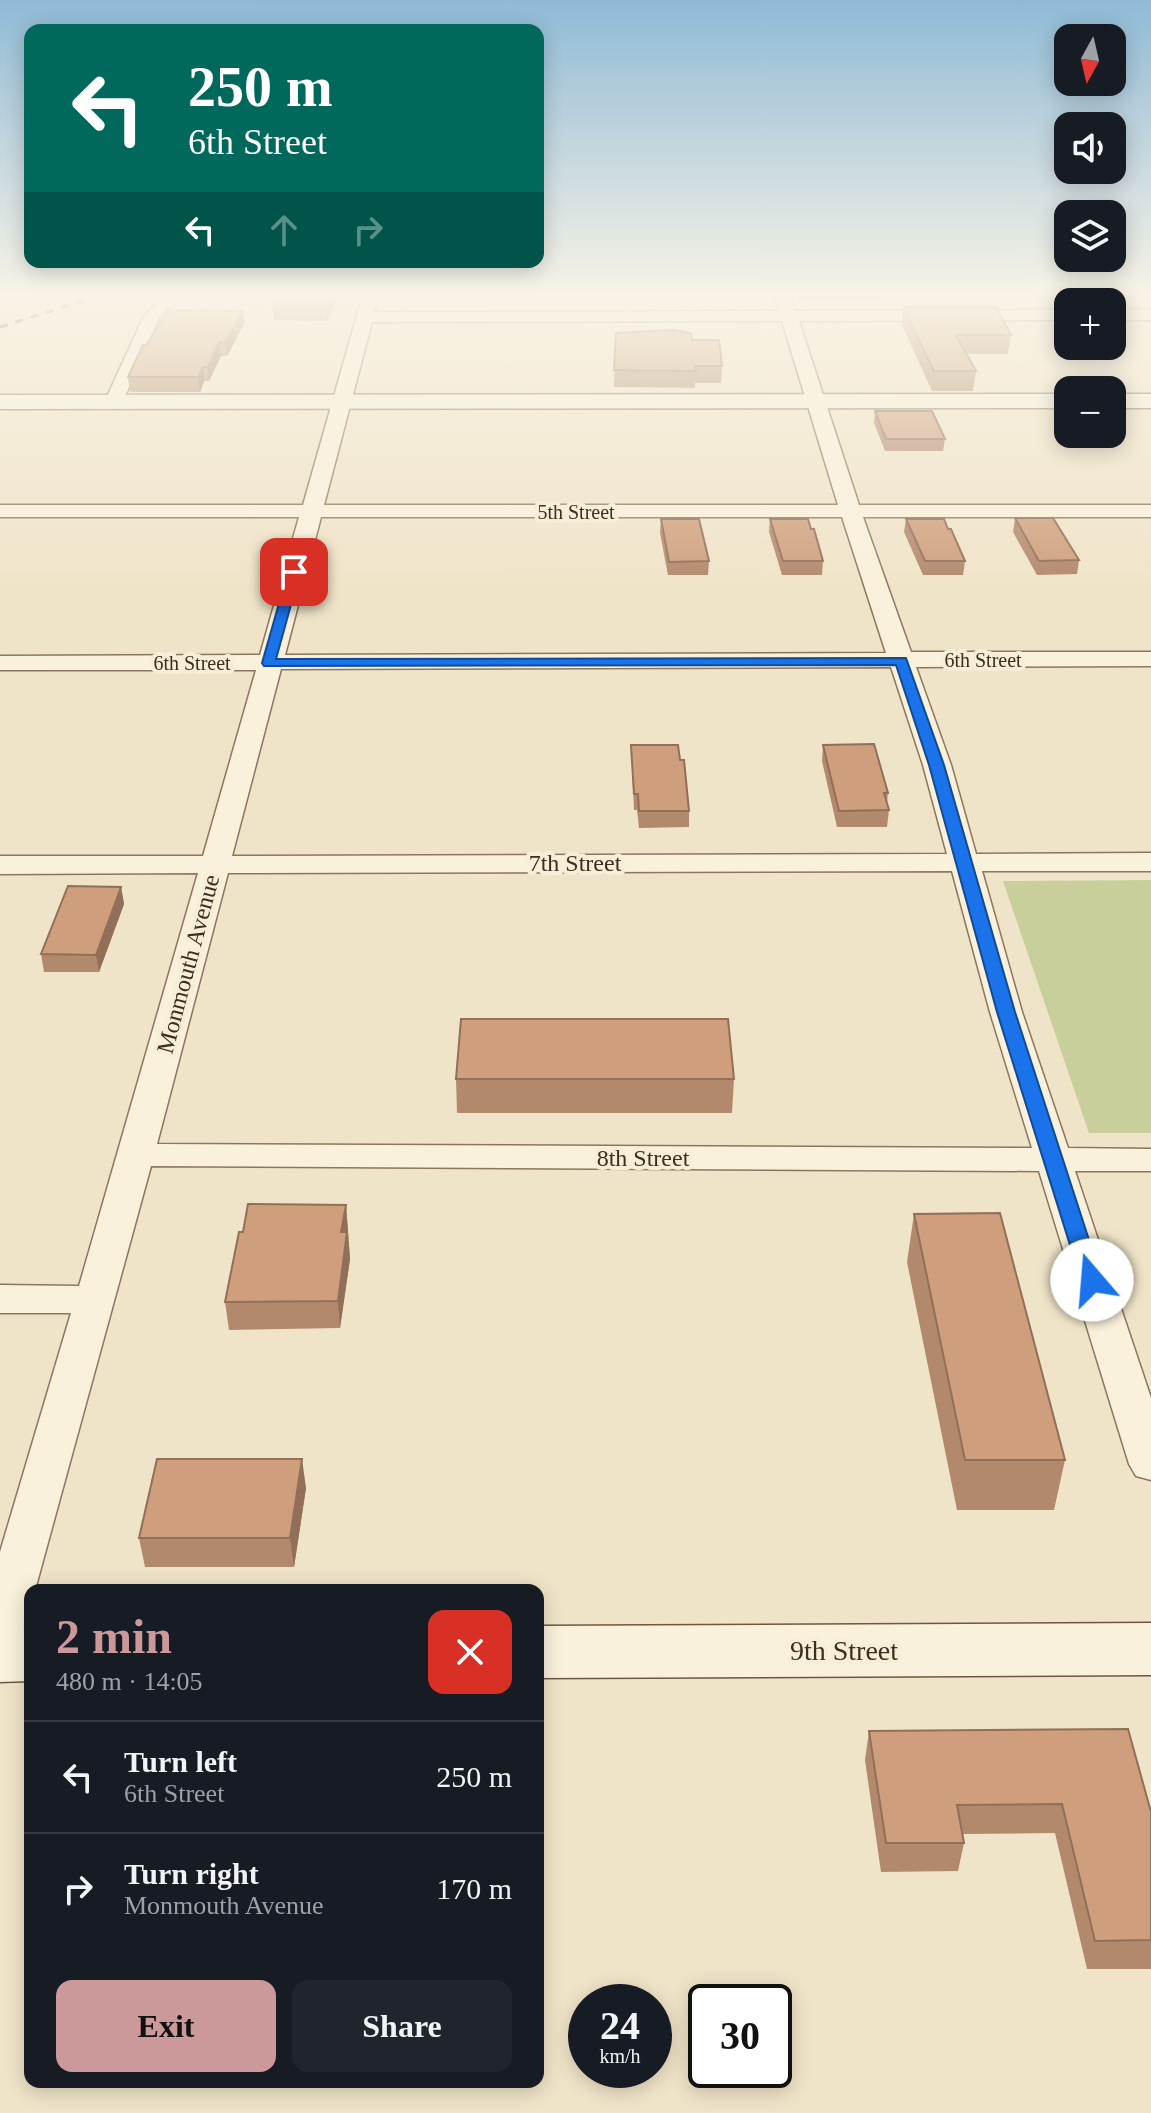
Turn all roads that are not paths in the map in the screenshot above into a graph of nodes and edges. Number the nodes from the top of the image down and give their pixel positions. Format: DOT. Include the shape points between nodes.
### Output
graph roads {
  1 [pos="118,393"];
  2 [pos="345,393"];
  3 [pos="813,393"];
  4 [pos="114,401"];
  5 [pos="343,401"];
  6 [pos="816,401"];
  7 [pos="1054,401"];
  8 [pos="1126,401"];
  9 [pos="1151,401"];
  10 [pos="0,402"];
  11 [pos="0,511"];
  12 [pos="312,511"];
  13 [pos="1151,511"];
  14 [pos="852,512"];
  15 [pos="1151,659"];
  16 [pos="902,661"];
  17 [pos="0,663"];
  18 [pos="268,663"];
  19 [pos="964,862"];
  20 [pos="1151,862"];
  21 [pos="215,864"];
  22 [pos="0,865"];
  23 [pos="136,1155"];
  24 [pos="1151,1160"];
  25 [pos="1054,1161"];
  26 [pos="0,1299"];
  27 [pos="95,1300"];
  28 [pos="1151,1464"];
  29 [pos="0,1632"];
  30 [pos="1151,1649"];
  31 [pos="544,1652"];
  32 [pos="24,1655"];
  33 [pos="0,1656"];
  1 -- 4 [label="street"];
  2 -- 5 [label="street, Monmouth Avenue"];
  3 -- 6 [label="street"];
  4 -- 5 [label="street"];
  4 -- 10 [label="street"];
  5 -- 6 [label="street"];
  5 -- 12 [label="street, Monmouth Avenue"];
  6 -- 7 [label="street"];
  6 -- 14 [label="street"];
  8 -- 9 [label="street"];
  11 -- 12 [label="street, 5th Street"];
  12 -- 14 [label="street, 5th Street"];
  12 -- 18 [label="street, Monmouth Avenue"];
  13 -- 14 [label="street, 5th Street"];
  14 -- 16 [label="street"];
  15 -- 16 [label="street, 6th Street"];
  16 -- 18 [label="street, 6th Street"];
  16 -- 19 [label="street"];
  17 -- 18 [label="street, 6th Street"];
  18 -- 21 [label="street, Monmouth Avenue"];
  19 -- 20 [label="street, 7th Street"];
  19 -- 21 [label="street, 7th Street"];
  19 -- 25 [label="street"];
  21 -- 22 [label="street, 7th Street"];
  21 -- 23 [label="street, Monmouth Avenue"];
  23 -- 25 [label="street, 8th Street"];
  23 -- 27 [label="street, Monmouth Avenue"];
  24 -- 25 [label="street, 8th Street"];
  25 -- 28 [label="street"];
  26 -- 27 [label="street"];
  27 -- 29 [label="street, Monmouth Avenue"];
  30 -- 31 [label="main road, 9th Street"];
  32 -- 33 [label="main road"];
}
